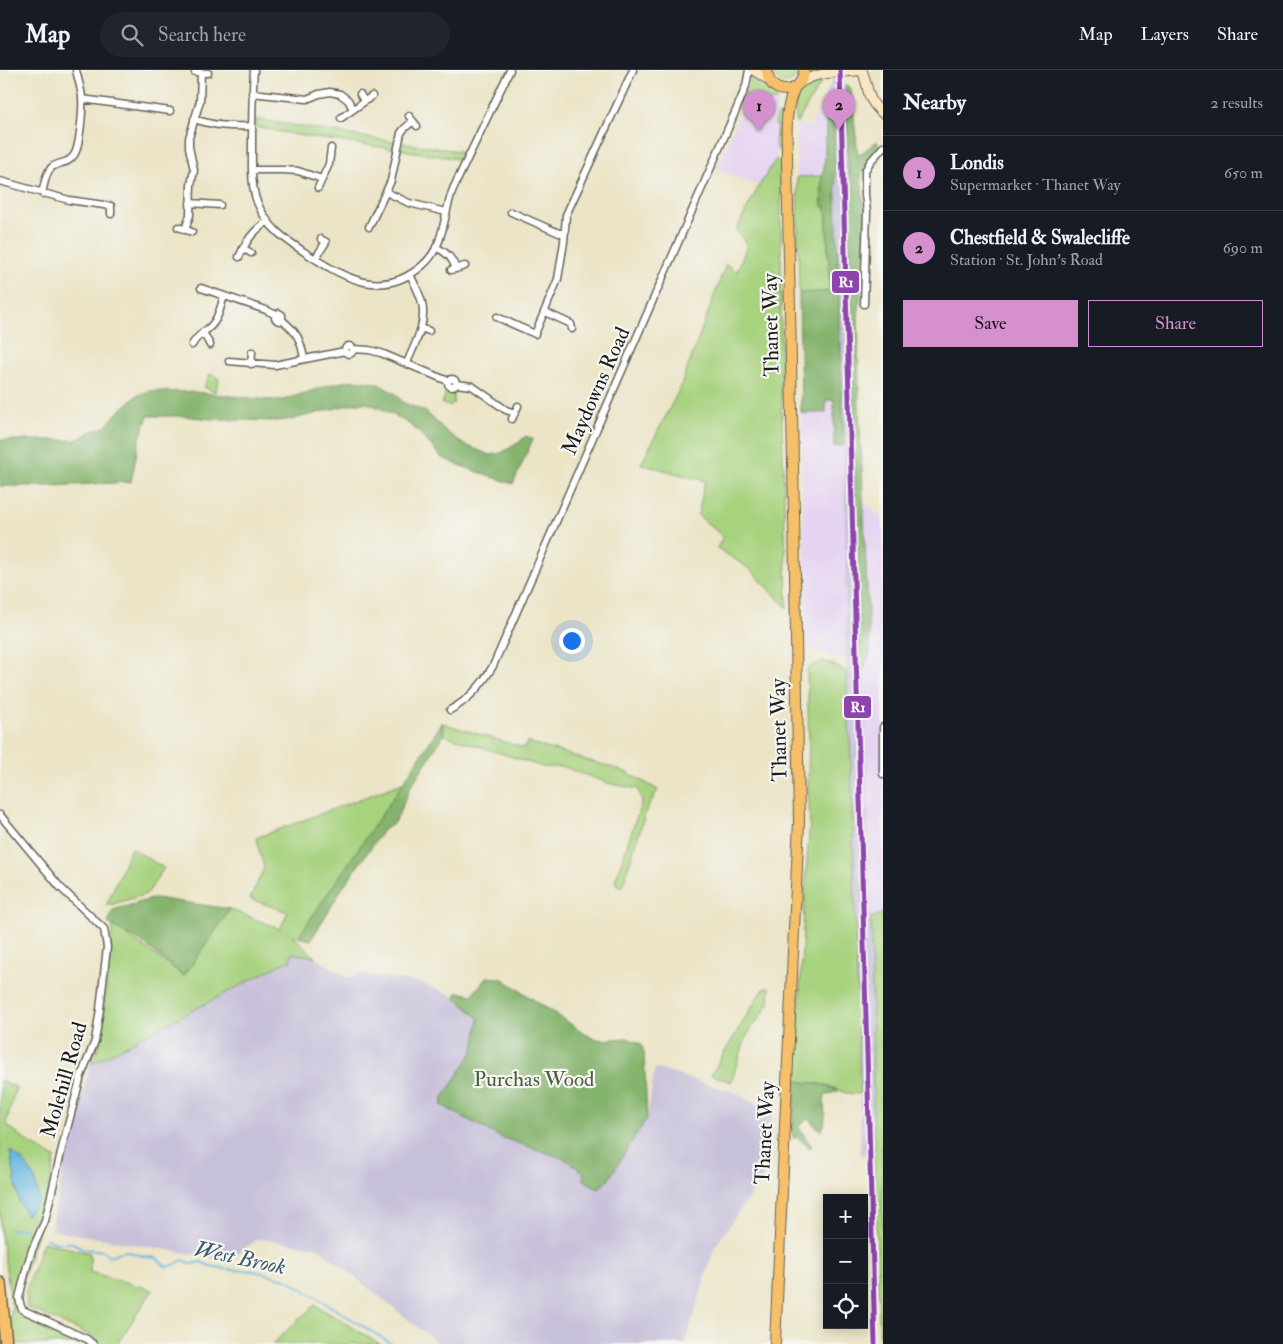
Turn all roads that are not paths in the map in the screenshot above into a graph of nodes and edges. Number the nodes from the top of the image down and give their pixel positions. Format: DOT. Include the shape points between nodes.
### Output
graph roads {
  1 [pos="76,70"];
  2 [pos="254,70"];
  3 [pos="510,70"];
  4 [pos="633,70"];
  5 [pos="751,70"];
  6 [pos="767,70"];
  7 [pos="804,70"];
  8 [pos="862,70"];
  9 [pos="825,71"];
  10 [pos="202,73"];
  11 [pos="773,84"];
  12 [pos="798,85"];
  13 [pos="252,93"];
  14 [pos="360,94"];
  15 [pos="372,96"];
  16 [pos="82,99"];
  17 [pos="364,101"];
  18 [pos="353,109"];
  19 [pos="170,111"];
  20 [pos="787,114"];
  21 [pos="883,114"];
  22 [pos="194,118"];
  23 [pos="341,118"];
  24 [pos="413,121"];
  25 [pos="252,126"];
  26 [pos="883,147"];
  27 [pos="333,154"];
  28 [pos="252,170"];
  29 [pos="322,179"];
  30 [pos="0,181"];
  31 [pos="318,188"];
  32 [pos="386,192"];
  33 [pos="42,194"];
  34 [pos="190,203"];
  35 [pos="220,206"];
  36 [pos="446,212"];
  37 [pos="511,212"];
  38 [pos="111,214"];
  39 [pos="268,222"];
  40 [pos="369,227"];
  41 [pos="185,230"];
  42 [pos="564,233"];
  43 [pos="321,239"];
  44 [pos="436,247"];
  45 [pos="243,248"];
  46 [pos="251,253"];
  47 [pos="239,257"];
  48 [pos="316,259"];
  49 [pos="465,266"];
  50 [pos="410,274"];
  51 [pos="201,288"];
  52 [pos="224,296"];
  53 [pos="864,304"];
  54 [pos="545,312"];
  55 [pos="497,317"];
  56 [pos="421,328"];
  57 [pos="572,329"];
  58 [pos="429,331"];
  59 [pos="203,332"];
  60 [pos="210,344"];
  61 [pos="192,345"];
  62 [pos="252,352"];
  63 [pos="304,360"];
  64 [pos="229,361"];
  65 [pos="251,364"];
  66 [pos="407,364"];
  67 [pos="518,406"];
  68 [pos="450,710"];
  69 [pos="883,727"];
  70 [pos="883,774"];
  71 [pos="0,815"];
  72 [pos="0,1283"];
  73 [pos="6,1344"];
  74 [pos="93,1344"];
  75 [pos="775,1344"];
  1 -- 16 [label="street"];
  2 -- 13 [label="street"];
  3 -- 36 [label="street" via="453,189"];
  4 -- 42 [label="street" via="566,215"];
  5 -- 11 [label="street"];
  5 -- 68 [label="street, Maydowns Road" via="493,666 472,694"];
  6 -- 11 [label="main road, Thanet Way"];
  7 -- 12 [label="main road, Thanet Way"];
  8 -- 9 [label="street"];
  8 -- 21 [label="street" via="870,99"];
  9 -- 12 [label="street"];
  10 -- 22 [label="street" via="200,101"];
  11 -- 12 [label="main road" via="786,90"];
  11 -- 20 [label="main road, Thanet Way"];
  12 -- 20 [label="main road, Thanet Way"];
  13 -- 18 [label="street" via="307,98 330,92 340,94"];
  13 -- 25 [label="street"];
  14 -- 17 [label="street"];
  15 -- 17 [label="street"];
  16 -- 19 [label="street"];
  16 -- 33 [label="street" via="80,137 75,154 68,162 51,168"];
  17 -- 18 [label="street"];
  18 -- 23 [label="street"];
  20 -- 75 [label="main road, Thanet Way" via="798,821"];
  22 -- 25 [label="street" via="217,126"];
  22 -- 34 [label="street" via="188,138 194,170"];
  24 -- 32 [label="street" via="402,133 400,159"];
  25 -- 28 [label="street"];
  26 -- 53 [label="street" via="865,171 869,286"];
  27 -- 29 [label="street"];
  28 -- 29 [label="street" via="298,171"];
  28 -- 39 [label="street" via="257,200"];
  29 -- 31 [label="street"];
  30 -- 33 [label="street"];
  32 -- 36 [label="street" via="409,203"];
  32 -- 40 [label="street"];
  33 -- 38 [label="street" via="111,206"];
  34 -- 35 [label="street" via="211,209"];
  34 -- 41 [label="street"];
  36 -- 44 [label="street"];
  37 -- 42 [label="street"];
  39 -- 45 [label="street" via="256,229"];
  39 -- 48 [label="street" via="281,236"];
  42 -- 54 [label="street" via="558,279"];
  43 -- 48 [label="street" via="326,242"];
  44 -- 49 [label="street" via="452,259 453,270"];
  44 -- 50 [label="street" via="423,265"];
  45 -- 46 [label="street"];
  45 -- 47 [label="street"];
  48 -- 50 [label="street" via="361,282 382,283"];
  50 -- 56 [label="street" via="423,304"];
  51 -- 52 [label="street"];
  52 -- 59 [label="street" via="214,323"];
  52 -- 63 [label="street" via="276,315 275,318 282,320 299,339"];
  54 -- 55 [label="street" via="535,334"];
  54 -- 57 [label="street" via="571,324"];
  56 -- 58 [label="street"];
  56 -- 66 [label="street"];
  59 -- 60 [label="street"];
  59 -- 61 [label="street"];
  62 -- 65 [label="street"];
  63 -- 65 [label="street" via="275,365"];
  63 -- 66 [label="street" via="345,351 348,346 381,353"];
  64 -- 65 [label="street"];
  66 -- 67 [label="street" via="448,381 453,379 456,384 472,386 514,416"];
  69 -- 70 [label="street"];
  71 -- 74 [label="street, Molehill Road" via="60,887 104,929 107,947 95,1041 81,1076 45,1222 32,1250 19,1298 23,1310"];
  72 -- 73 [label="highway"];
}
